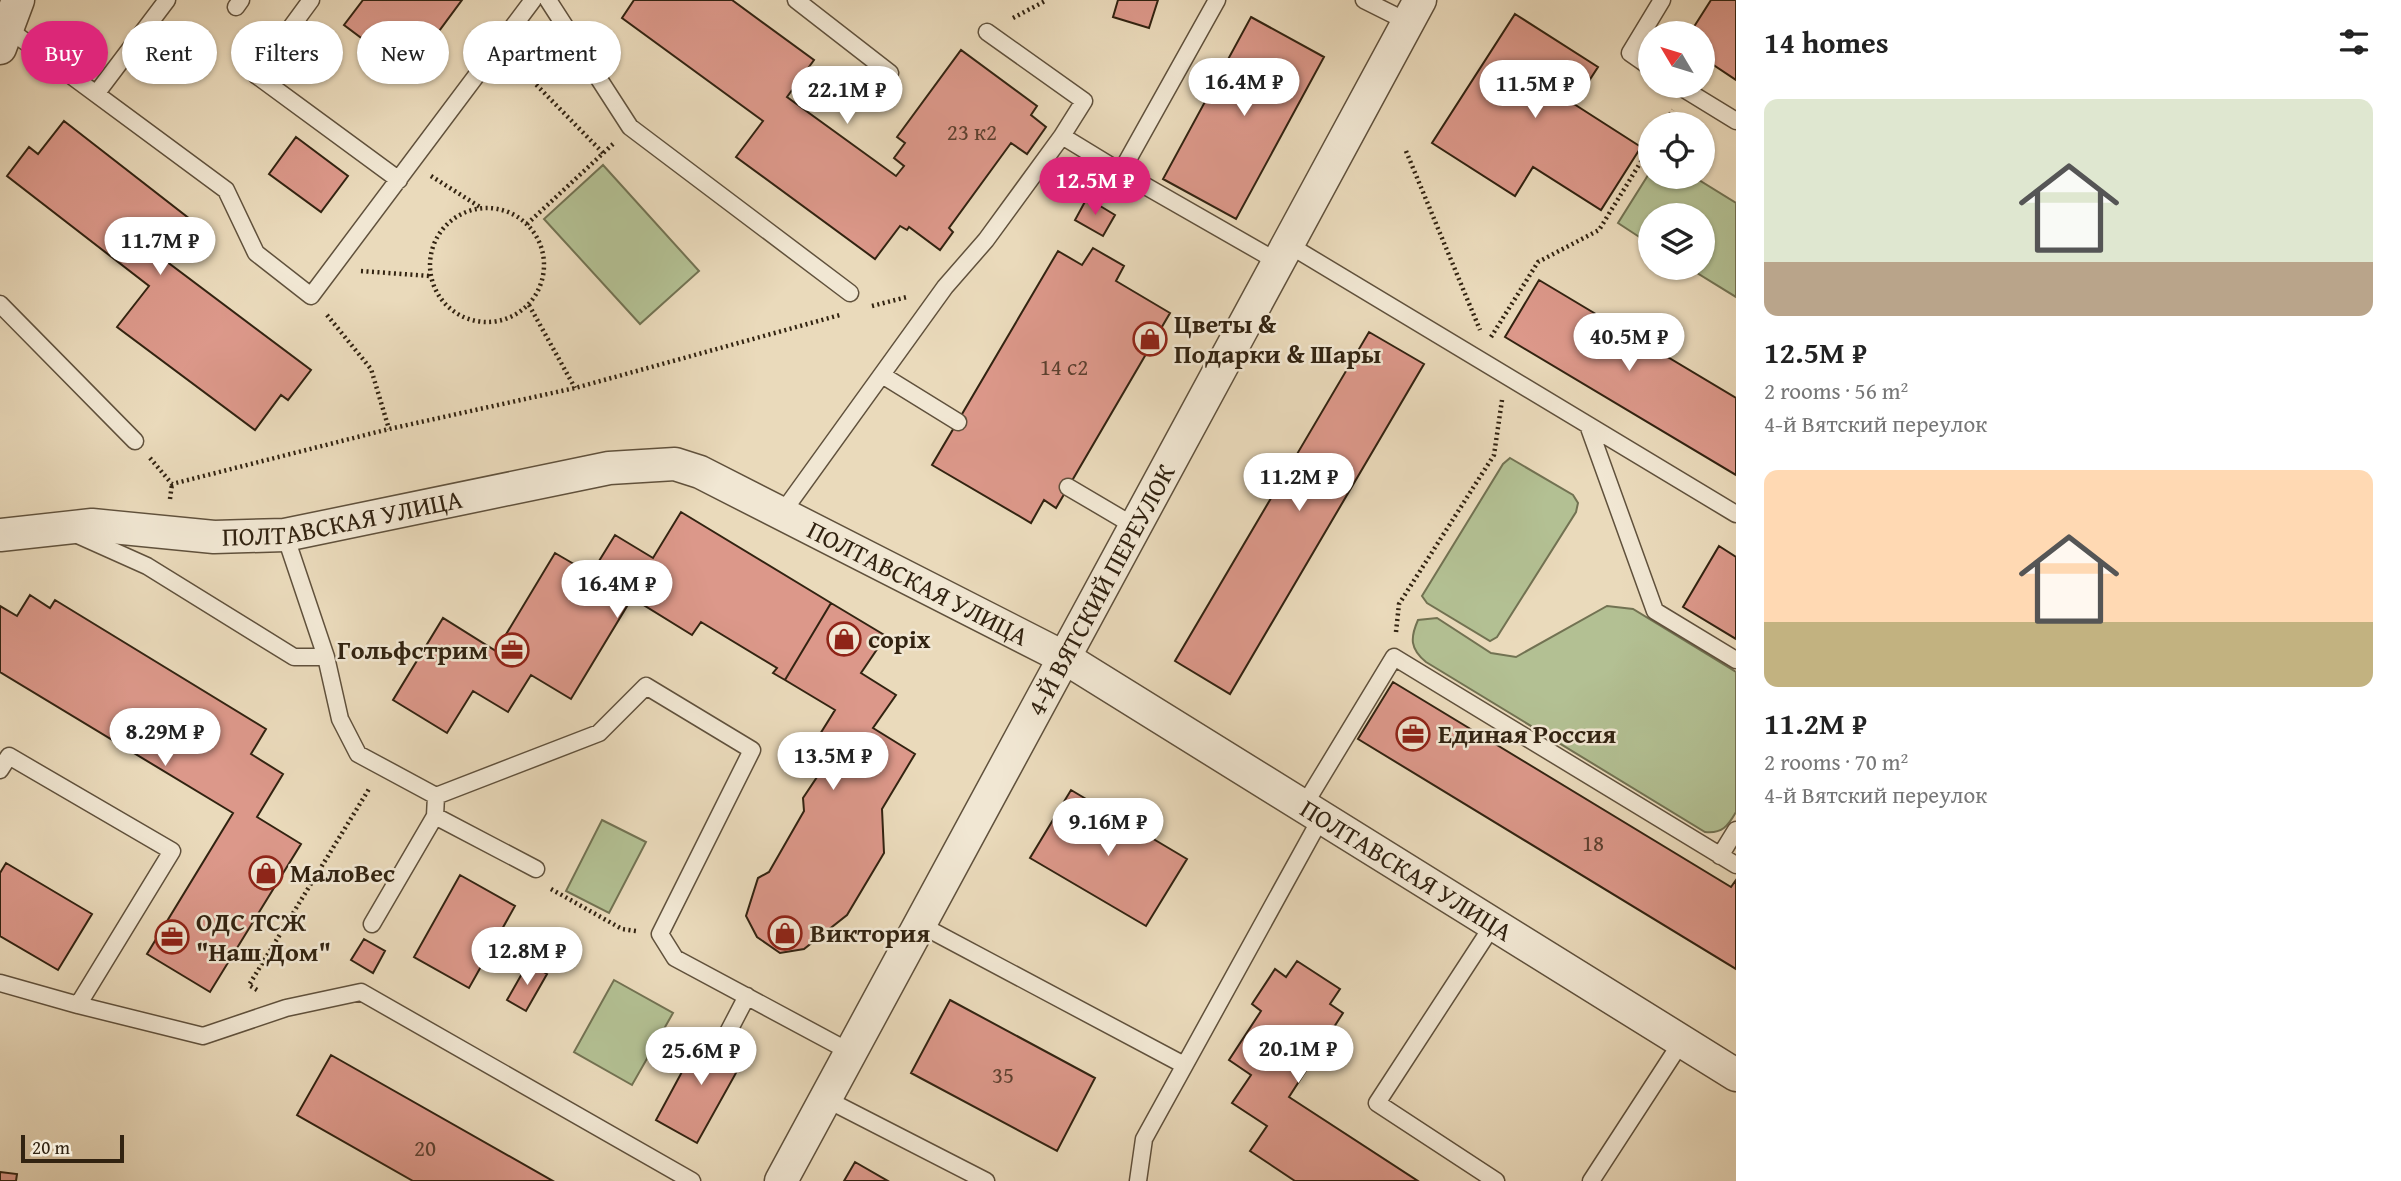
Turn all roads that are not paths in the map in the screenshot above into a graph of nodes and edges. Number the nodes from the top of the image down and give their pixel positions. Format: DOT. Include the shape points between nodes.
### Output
graph roads {
  1 [pos="167,0"];
  2 [pos="533,0"];
  3 [pos="548,0"];
  4 [pos="796,0"];
  5 [pos="1217,0"];
  6 [pos="1364,0"];
  7 [pos="1662,0"];
  8 [pos="307,2"];
  9 [pos="1414,11"];
  10 [pos="1649,21"];
  11 [pos="6,25"];
  12 [pos="987,32"];
  13 [pos="1638,40"];
  14 [pos="1638,59"];
  15 [pos="890,73"];
  16 [pos="96,94"];
  17 [pos="1699,98"];
  18 [pos="1736,121"];
  19 [pos="1062,136"];
  20 [pos="1121,172"];
  21 [pos="399,180"];
  22 [pos="1284,254"];
  23 [pos="850,293"];
  24 [pos="0,304"];
  25 [pos="882,376"];
  26 [pos="958,422"];
  27 [pos="1588,425"];
  28 [pos="135,441"];
  29 [pos="1068,487"];
  30 [pos="782,513"];
  31 [pos="1736,514"];
  32 [pos="60,526"];
  33 [pos="1136,527"];
  34 [pos="0,535"];
  35 [pos="285,535"];
  36 [pos="326,657"];
  37 [pos="1065,658"];
  38 [pos="1736,660"];
  39 [pos="0,770"];
  40 [pos="436,796"];
  41 [pos="1312,813"];
  42 [pos="435,816"];
  43 [pos="1736,830"];
  44 [pos="1720,856"];
  45 [pos="1736,865"];
  46 [pos="536,869"];
  47 [pos="372,924"];
  48 [pos="919,924"];
  49 [pos="1493,925"];
  50 [pos="0,984"];
  51 [pos="747,996"];
  52 [pos="78,1005"];
  53 [pos="1682,1041"];
  54 [pos="723,1042"];
  55 [pos="852,1053"];
  56 [pos="1184,1065"];
  57 [pos="1736,1075"];
  58 [pos="826,1099"];
  59 [pos="692,1181"];
  60 [pos="781,1181"];
  61 [pos="986,1181"];
  62 [pos="1138,1181"];
  63 [pos="1496,1181"];
  64 [pos="1591,1181"];
  1 -- 16 [label="lane"];
  2 -- 21 [label="lane"];
  3 -- 23 [label="lane" via="631,127"];
  4 -- 15 [label="lane"];
  5 -- 20 [label="lane"];
  6 -- 9 [label="lane"];
  7 -- 10 [label="lane"];
  8 -- 21 [label="lane" via="256,75"];
  9 -- 22 [label="street, 4-Й ВЯТСКИЙ ПЕРЕУЛОК"];
  11 -- 16 [label="lane"];
  12 -- 19 [label="lane" via="1084,100"];
  13 -- 14 [label="lane" via="1630,53"];
  16 -- 21 [label="lane" via="226,190 256,253 311,296"];
  17 -- 18 [label="lane"];
  19 -- 20 [label="lane"];
  19 -- 25 [label="lane"];
  20 -- 22 [label="lane"];
  22 -- 27 [label="lane"];
  22 -- 33 [label="street, 4-Й ВЯТСКИЙ ПЕРЕУЛОК"];
  24 -- 28 [label="lane"];
  25 -- 26 [label="lane"];
  25 -- 30 [label="lane"];
  27 -- 31 [label="lane"];
  27 -- 38 [label="lane" via="1655,611"];
  29 -- 33 [label="lane"];
  30 -- 35 [label="street, ПОЛТАВСКАЯ УЛИЦА" via="700,472 675,464 649,463"];
  30 -- 37 [label="street, ПОЛТАВСКАЯ УЛИЦА"];
  32 -- 34 [label="street, ПОЛТАВСКАЯ УЛИЦА"];
  32 -- 35 [label="street, ПОЛТАВСКАЯ УЛИЦА" via="214,537"];
  32 -- 36 [label="lane" via="147,566 294,657"];
  33 -- 37 [label="street, 4-Й ВЯТСКИЙ ПЕРЕУЛОК"];
  35 -- 36 [label="lane"];
  36 -- 40 [label="lane" via="340,719 359,754"];
  37 -- 41 [label="street, ПОЛТАВСКАЯ УЛИЦА"];
  37 -- 48 [label="street, 4-Й ВЯТСКИЙ ПЕРЕУЛОК"];
  39 -- 52 [label="lane" via="9,756 173,851"];
  40 -- 42 [label="lane"];
  40 -- 51 [label="lane" via="599,733 646,686 752,751 660,934 675,958"];
  41 -- 44 [label="lane" via="1394,657"];
  41 -- 49 [label="street, ПОЛТАВСКАЯ УЛИЦА"];
  41 -- 56 [label="lane"];
  42 -- 46 [label="lane"];
  42 -- 47 [label="lane"];
  43 -- 44 [label="lane"];
  44 -- 45 [label="lane"];
  48 -- 55 [label="street, 4-Й ВЯТСКИЙ ПЕРЕУЛОК"];
  48 -- 56 [label="lane"];
  49 -- 53 [label="street, ПОЛТАВСКАЯ УЛИЦА"];
  49 -- 63 [label="lane" via="1377,1103"];
  50 -- 52 [label="lane"];
  51 -- 54 [label="lane"];
  51 -- 55 [label="lane"];
  52 -- 59 [label="lane" via="203,1036 286,1008 361,992"];
  53 -- 57 [label="street, ПОЛТАВСКАЯ УЛИЦА"];
  53 -- 64 [label="lane"];
  55 -- 58 [label="street, 4-Й ВЯТСКИЙ ПЕРЕУЛОК"];
  56 -- 62 [label="lane" via="1144,1139"];
  58 -- 60 [label="street, 4-Й ВЯТСКИЙ ПЕРЕУЛОК"];
  58 -- 61 [label="lane"];
}
